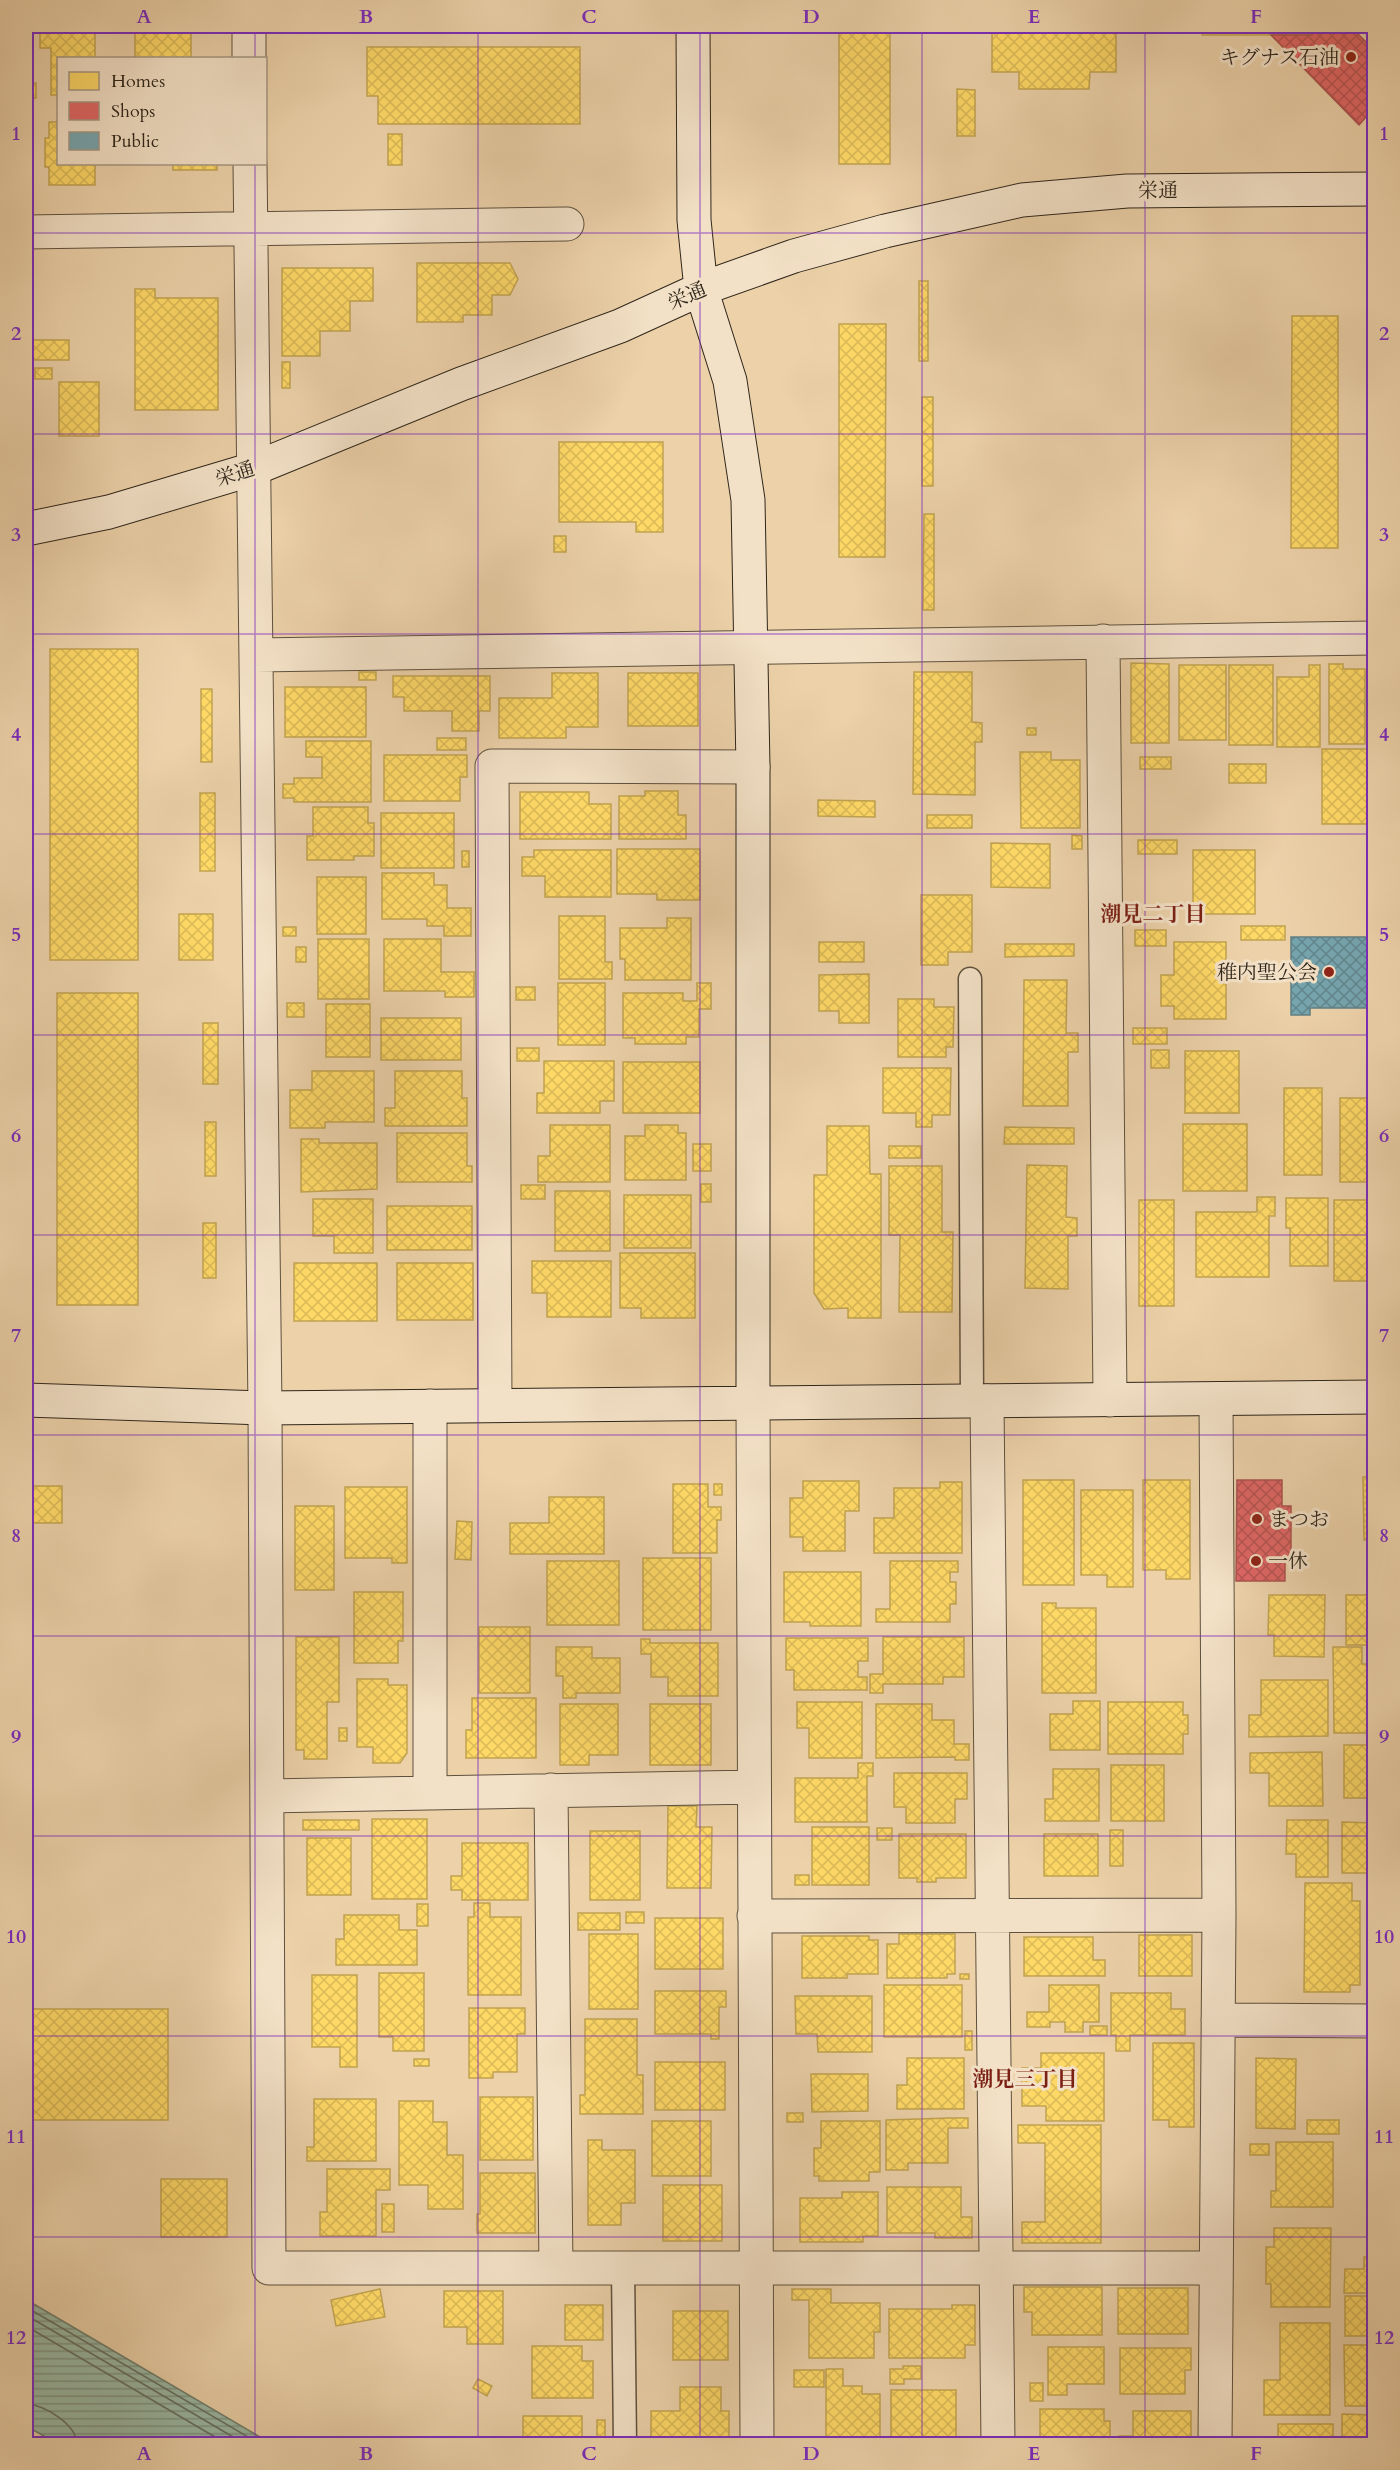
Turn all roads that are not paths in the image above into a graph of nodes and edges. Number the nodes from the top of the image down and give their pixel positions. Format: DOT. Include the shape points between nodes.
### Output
graph roads {
  1 [pos="249,26"];
  2 [pos="693,26"];
  3 [pos="249,57"];
  4 [pos="250,165"];
  5 [pos="1374,189"];
  6 [pos="567,224"];
  7 [pos="250,227"];
  8 [pos="26,232"];
  9 [pos="701,289"];
  10 [pos="253,469"];
  11 [pos="26,529"];
  12 [pos="1374,638"];
  13 [pos="1103,641"];
  14 [pos="753,649"];
  15 [pos="256,655"];
  16 [pos="753,767"];
  17 [pos="970,979"];
  18 [pos="1374,1397"];
  19 [pos="1216,1399"];
  20 [pos="1110,1400"];
  21 [pos="26,1401"];
  22 [pos="980,1401"];
  23 [pos="753,1403"];
  24 [pos="495,1405"];
  25 [pos="430,1406"];
  26 [pos="265,1408"];
  27 [pos="754,1787"];
  28 [pos="551,1790"];
  29 [pos="430,1792"];
  30 [pos="267,1796"];
  31 [pos="1218,1915"];
  32 [pos="754,1916"];
  33 [pos="992,1916"];
  34 [pos="1218,2020"];
  35 [pos="1374,2020"];
  36 [pos="556,2268"];
  37 [pos="623,2268"];
  38 [pos="756,2268"];
  39 [pos="1216,2268"];
  40 [pos="995,2269"];
  41 [pos="625,2445"];
  42 [pos="757,2445"];
  43 [pos="998,2445"];
  44 [pos="1215,2445"];
  1 -- 3 [label="street"];
  2 -- 9 [label="street" via="694,220"];
  4 -- 7 [label="street"];
  5 -- 9 [label="street, 栄通" via="1127,191 1023,200 794,256"];
  6 -- 7 [label="street"];
  7 -- 8 [label="street"];
  7 -- 10 [label="street"];
  9 -- 10 [label="street, 栄通" via="620,326 461,384"];
  9 -- 14 [label="street" via="730,381 748,500"];
  10 -- 11 [label="street, 栄通" via="109,512"];
  10 -- 15 [label="street"];
  12 -- 13 [label="street"];
  13 -- 14 [label="street"];
  13 -- 20 [label="street"];
  14 -- 15 [label="street"];
  14 -- 16 [label="street"];
  15 -- 26 [label="street"];
  16 -- 23 [label="street"];
  16 -- 24 [label="street" via="492,766"];
  17 -- 22 [label="lane"];
  18 -- 19 [label="street"];
  19 -- 20 [label="street"];
  19 -- 31 [label="street"];
  20 -- 22 [label="street"];
  21 -- 26 [label="street"];
  22 -- 23 [label="street"];
  22 -- 33 [label="street"];
  23 -- 24 [label="street"];
  23 -- 27 [label="street"];
  24 -- 25 [label="street"];
  25 -- 26 [label="street"];
  25 -- 29 [label="street"];
  26 -- 30 [label="street"];
  27 -- 28 [label="street"];
  27 -- 32 [label="street"];
  28 -- 29 [label="street"];
  28 -- 36 [label="street"];
  29 -- 30 [label="street"];
  30 -- 36 [label="street" via="269,2268"];
  31 -- 33 [label="street"];
  31 -- 34 [label="street"];
  32 -- 33 [label="street"];
  32 -- 38 [label="street"];
  33 -- 40 [label="street"];
  34 -- 35 [label="street"];
  34 -- 39 [label="street"];
  36 -- 37 [label="street"];
  37 -- 38 [label="street"];
  37 -- 41 [label="lane"];
  38 -- 40 [label="street"];
  38 -- 42 [label="street"];
  39 -- 40 [label="street"];
  39 -- 44 [label="street"];
  40 -- 43 [label="street"];
}
